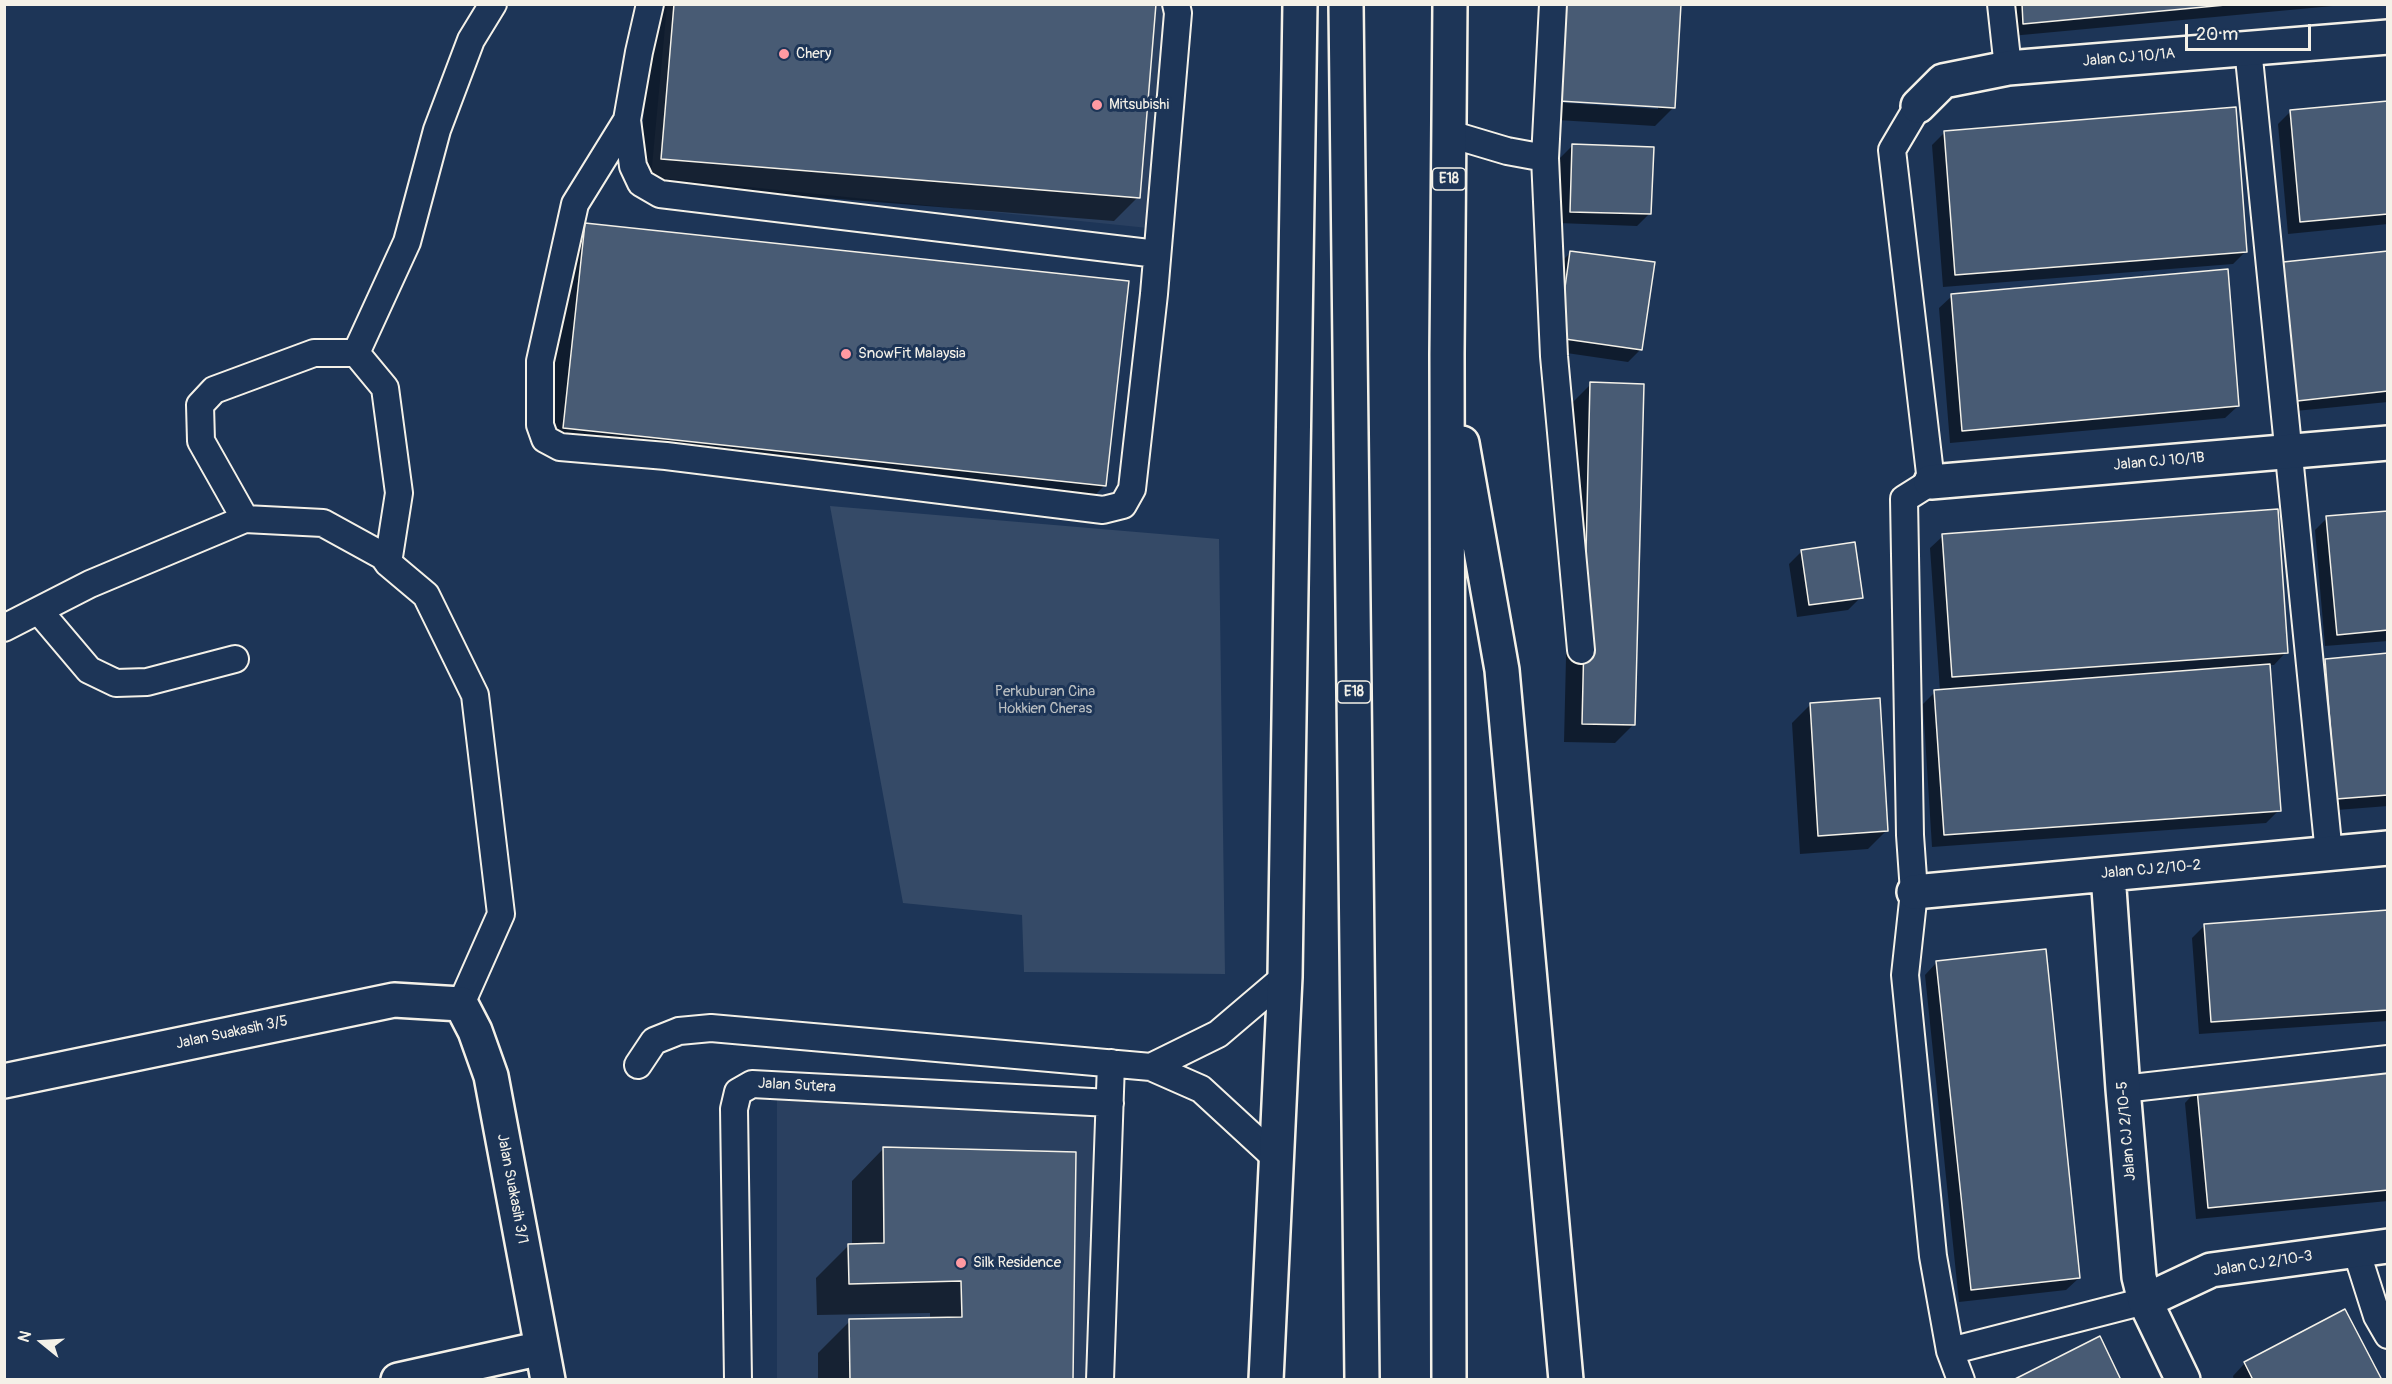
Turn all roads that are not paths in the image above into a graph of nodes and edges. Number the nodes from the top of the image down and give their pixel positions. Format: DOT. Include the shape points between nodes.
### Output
graph roads {
  1 [pos="493,4"];
  2 [pos="650,4"];
  3 [pos="1176,4"];
  4 [pos="1300,4"];
  5 [pos="1346,4"];
  6 [pos="1450,4"];
  7 [pos="1553,4"];
  8 [pos="2001,4"];
  9 [pos="2388,38"];
  10 [pos="2248,48"];
  11 [pos="2008,68"];
  12 [pos="1918,106"];
  13 [pos="627,120"];
  14 [pos="1450,134"];
  15 [pos="1545,158"];
  16 [pos="1157,254"];
  17 [pos="356,353"];
  18 [pos="1447,354"];
  19 [pos="2388,443"];
  20 [pos="2290,451"];
  21 [pos="1931,482"];
  22 [pos="245,519"];
  23 [pos="388,563"];
  24 [pos="39,611"];
  25 [pos="4,628"];
  26 [pos="1581,650"];
  27 [pos="235,658"];
  28 [pos="2388,848"];
  29 [pos="2329,854"];
  30 [pos="2108,874"];
  31 [pos="1914,892"];
  32 [pos="1285,977"];
  33 [pos="461,1004"];
  34 [pos="2388,1059"];
  35 [pos="1111,1063"];
  36 [pos="638,1065"];
  37 [pos="1151,1067"];
  38 [pos="4,1081"];
  39 [pos="2123,1089"];
  40 [pos="1110,1103"];
  41 [pos="1277,1159"];
  42 [pos="2372,1248"];
  43 [pos="2145,1300"];
  44 [pos="2388,1335"];
  45 [pos="1950,1352"];
  46 [pos="545,1364"];
  47 [pos="398,1380"];
  48 [pos="738,1380"];
  49 [pos="1100,1380"];
  50 [pos="1266,1380"];
  51 [pos="1362,1380"];
  52 [pos="1449,1380"];
  53 [pos="1566,1380"];
  54 [pos="1961,1380"];
  55 [pos="2183,1380"];
  1 -- 17 [label="lane" via="471,40 437,130 407,242"];
  2 -- 13 [label="lane"];
  3 -- 16 [label="lane"];
  4 -- 32 [label="main road"];
  5 -- 51 [label="main road, E18"];
  6 -- 14 [label="main road, E18"];
  7 -- 15 [label="lane"];
  8 -- 11 [label="lane"];
  9 -- 10 [label="main road, Jalan CJ 10/1A"];
  10 -- 11 [label="main road, Jalan CJ 10/1A"];
  10 -- 20 [label="lane"];
  11 -- 12 [label="main road, Jalan CJ 10/1A" via="1943,81"];
  12 -- 21 [label="lane" via="1892,150"];
  13 -- 16 [label="lane" via="633,166 641,183 660,194"];
  13 -- 16 [label="lane" via="575,204 540,361 540,425 545,439 560,447 1103,510 1123,505 1132,489"];
  14 -- 15 [label="lane"];
  14 -- 18 [label="main road, E18"];
  15 -- 26 [label="lane" via="1554,356"];
  17 -- 22 [label="lane" via="314,353 214,390 200,405 201,441"];
  17 -- 23 [label="lane" via="385,388 399,493"];
  18 -- 52 [label="main road, E18"];
  18 -- 53 [label="main road" via="1502,670"];
  19 -- 20 [label="main road, Jalan CJ 10/1B"];
  20 -- 21 [label="main road, Jalan CJ 10/1B"];
  20 -- 29 [label="lane"];
  21 -- 31 [label="lane" via="1904,499"];
  22 -- 23 [label="lane" via="323,523 383,556"];
  22 -- 24 [label="lane" via="90,584"];
  23 -- 33 [label="lane" via="426,595 475,695 501,914"];
  24 -- 25 [label="lane"];
  24 -- 27 [label="lane" via="89,670 116,683 147,682"];
  28 -- 29 [label="main road, Jalan CJ 2/10-2"];
  29 -- 30 [label="main road, Jalan CJ 2/10-2"];
  30 -- 31 [label="main road, Jalan CJ 2/10-2"];
  30 -- 39 [label="main road, Jalan CJ 2/10-5"];
  31 -- 45 [label="lane" via="1905,975 1933,1256"];
  32 -- 37 [label="lane" via="1218,1034"];
  32 -- 41 [label="main road"];
  33 -- 38 [label="main road, Jalan Suakasih 3/5" via="394,1000"];
  33 -- 46 [label="main road, Jalan Suakasih 3/1" via="491,1076"];
  34 -- 39 [label="lane"];
  35 -- 36 [label="lane" via="711,1028 679,1031 654,1041"];
  35 -- 37 [label="lane"];
  35 -- 40 [label="lane"];
  37 -- 41 [label="lane" via="1200,1089"];
  39 -- 43 [label="main road, Jalan CJ 2/10-5" via="2139,1277"];
  40 -- 48 [label="lane, Jalan Sutera" via="752,1083 738,1092 734,1109"];
  40 -- 49 [label="lane"];
  41 -- 50 [label="main road"];
  42 -- 43 [label="main road, Jalan CJ 2/10-3" via="2211,1270"];
  42 -- 44 [label="lane" via="2377,1316"];
  43 -- 45 [label="lane"];
  43 -- 55 [label="main road, Jalan CJ 2/10-5"];
  45 -- 54 [label="lane"];
  46 -- 47 [label="main road"];
}
